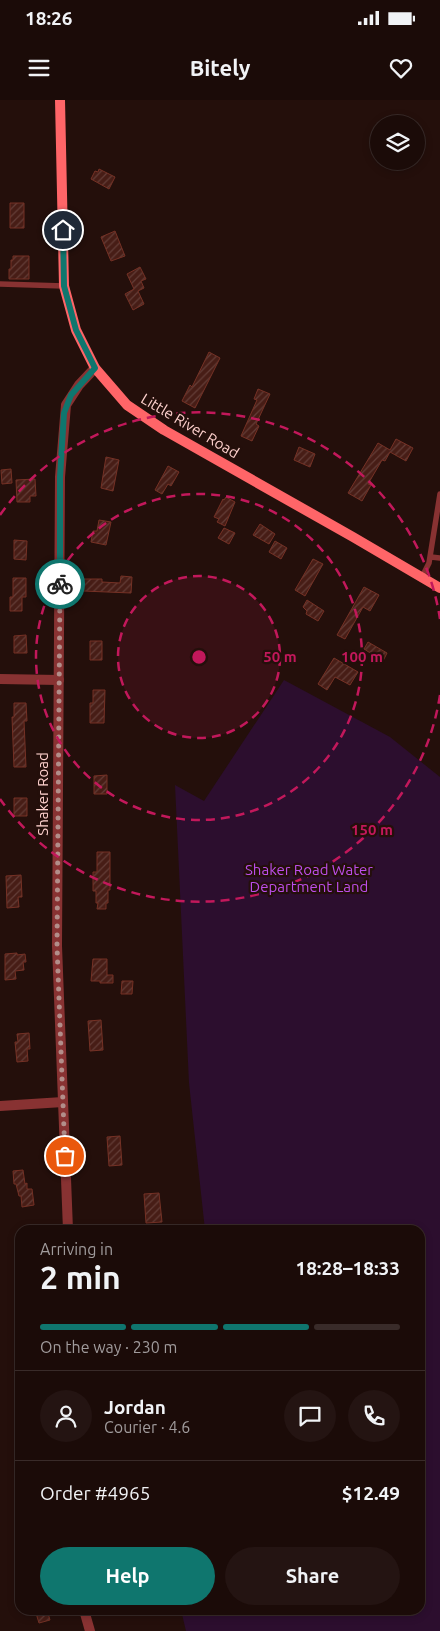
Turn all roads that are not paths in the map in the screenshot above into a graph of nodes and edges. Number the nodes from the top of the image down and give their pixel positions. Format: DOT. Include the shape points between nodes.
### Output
graph roads {
  1 [pos="60,100"];
  2 [pos="0,284"];
  3 [pos="64,286"];
  4 [pos="95,368"];
  5 [pos="440,494"];
  6 [pos="431,557"];
  7 [pos="440,558"];
  8 [pos="422,577"];
  9 [pos="440,588"];
  10 [pos="0,679"];
  11 [pos="59,680"];
  12 [pos="63,1102"];
  13 [pos="0,1106"];
  14 [pos="68,1225"];
  15 [pos="85,1615"];
  16 [pos="89,1631"];
  1 -- 3 [label="main road, Little River Road"];
  2 -- 3 [label="lane"];
  3 -- 4 [label="main road, Little River Road" via="76,330"];
  4 -- 8 [label="main road, Little River Road" via="127,406 164,430"];
  4 -- 11 [label="street, Shaker Road" via="71,395 64,413 60,477"];
  5 -- 6 [label="lane"];
  6 -- 7 [label="lane"];
  6 -- 8 [label="lane"];
  8 -- 9 [label="main road, Little River Road"];
  10 -- 11 [label="street"];
  11 -- 12 [label="street, Shaker Road" via="57,946"];
  12 -- 13 [label="street"];
  12 -- 14 [label="street, Shaker Road"];
  15 -- 16 [label="street"];
}
